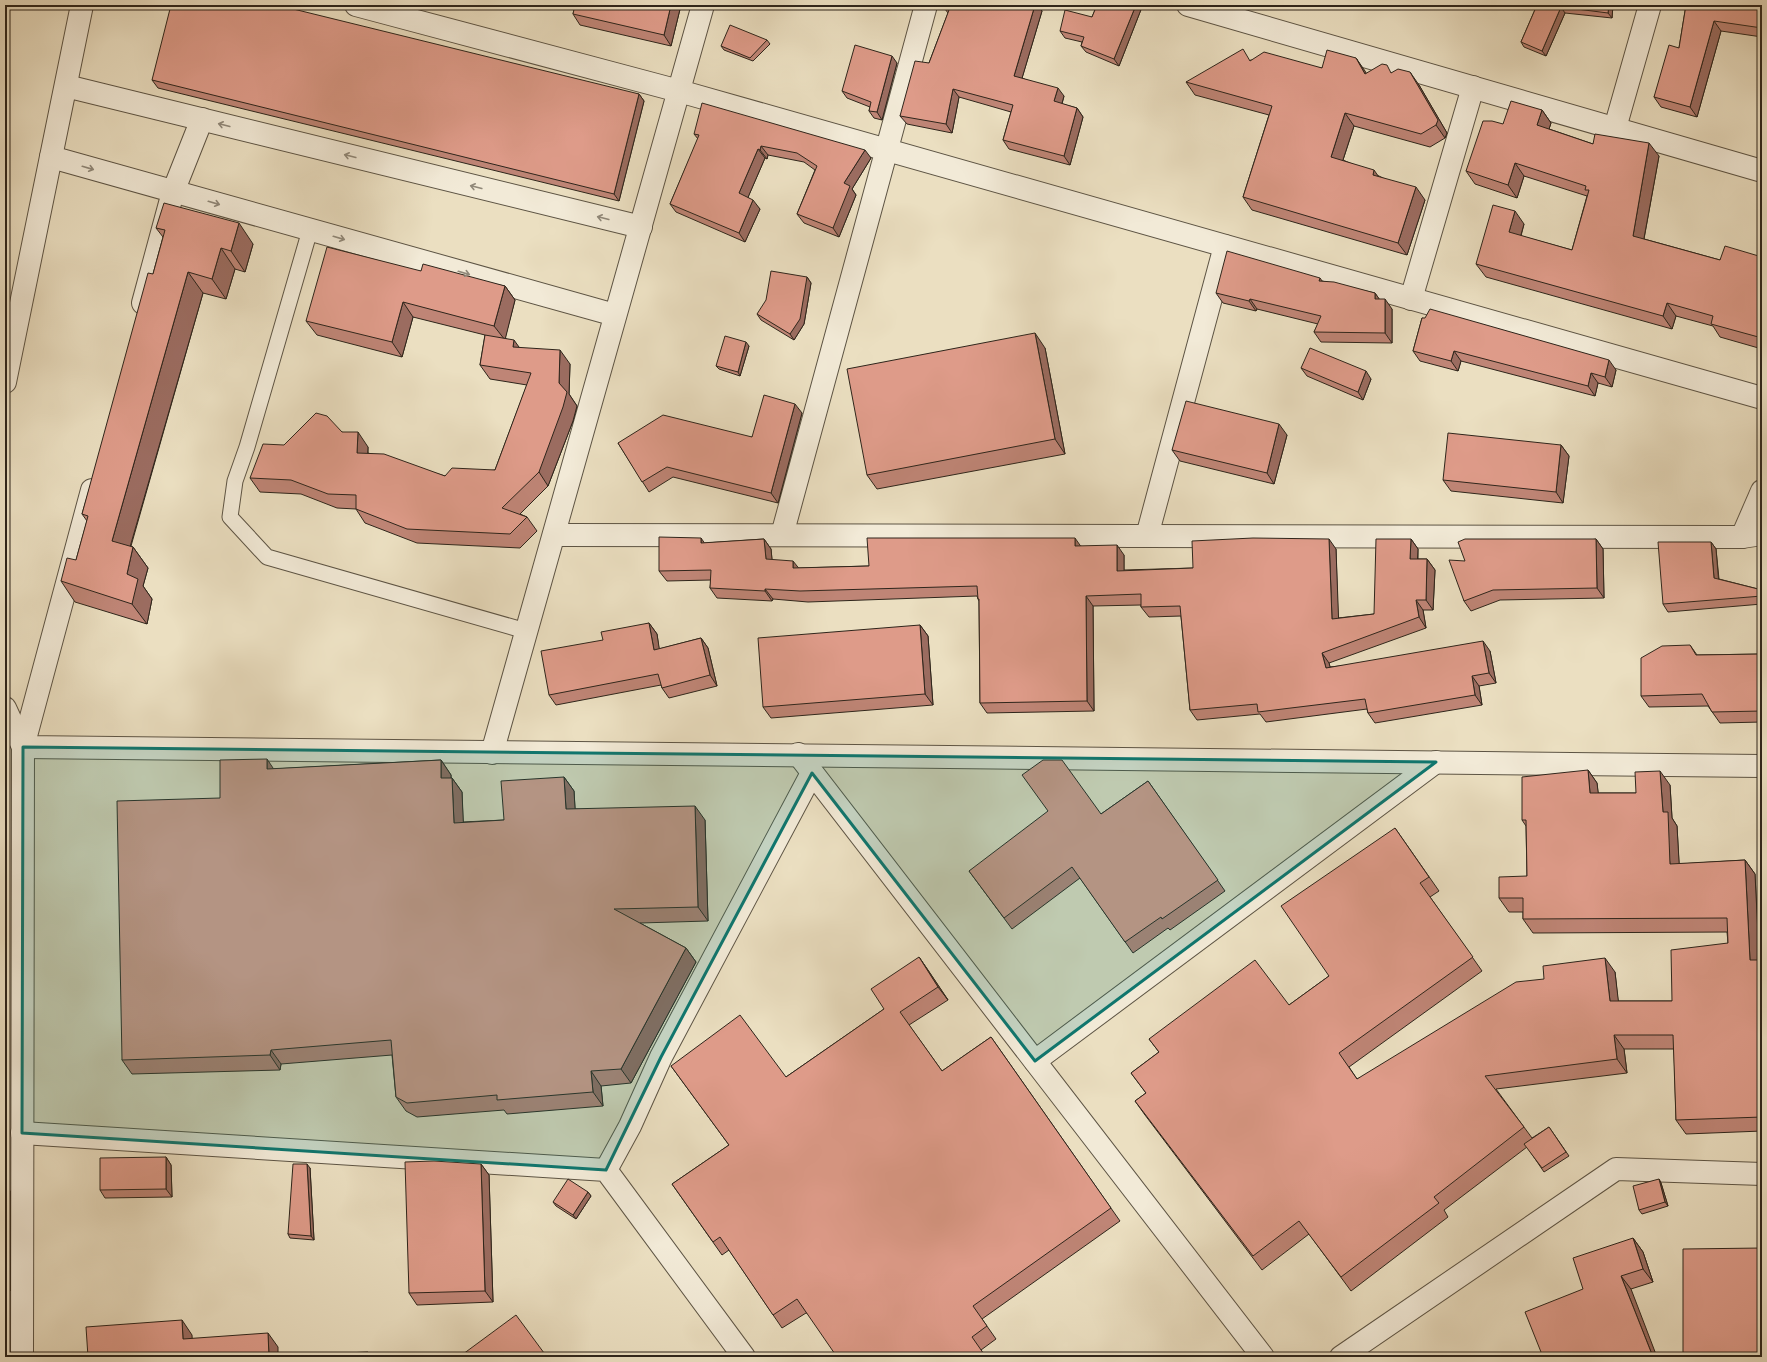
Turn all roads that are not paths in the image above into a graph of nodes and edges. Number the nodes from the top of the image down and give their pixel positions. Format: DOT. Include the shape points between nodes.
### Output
graph roads {
  1 [pos="82,5"];
  2 [pos="356,5"];
  3 [pos="703,5"];
  4 [pos="926,5"];
  5 [pos="1188,5"];
  6 [pos="1650,5"];
  7 [pos="66,86"];
  8 [pos="1473,87"];
  9 [pos="679,91"];
  10 [pos="202,119"];
  11 [pos="1615,128"];
  12 [pos="887,150"];
  13 [pos="51,157"];
  14 [pos="1762,171"];
  15 [pos="173,192"];
  16 [pos="640,227"];
  17 [pos="310,230"];
  18 [pos="1225,246"];
  19 [pos="1411,299"];
  20 [pos="616,316"];
  21 [pos="138,323"];
  22 [pos="5,382"];
  23 [pos="1762,398"];
  24 [pos="98,469"];
  25 [pos="1762,490"];
  26 [pos="554,535"];
  27 [pos="782,535"];
  28 [pos="1147,536"];
  29 [pos="1752,536"];
  30 [pos="526,631"];
  31 [pos="5,708"];
  32 [pos="23,747"];
  33 [pos="492,753"];
  34 [pos="798,754"];
  35 [pos="1436,762"];
  36 [pos="1762,766"];
  37 [pos="812,773"];
  38 [pos="1035,1061"];
  39 [pos="22,1133"];
  40 [pos="606,1170"];
  41 [pos="1762,1174"];
  42 [pos="22,1357"];
  43 [pos="744,1357"];
  44 [pos="1263,1357"];
  45 [pos="1341,1357"];
  1 -- 7 [label="street"];
  2 -- 9 [label="street"];
  3 -- 9 [label="street"];
  4 -- 12 [label="street"];
  5 -- 8 [label="street"];
  6 -- 11 [label="street"];
  7 -- 10 [label="street"];
  7 -- 13 [label="street"];
  8 -- 11 [label="street"];
  8 -- 19 [label="street"];
  9 -- 12 [label="street"];
  9 -- 16 [label="street"];
  10 -- 15 [label="street"];
  16 -- 10 [label="street, one-way"];
  11 -- 14 [label="street"];
  12 -- 18 [label="street"];
  12 -- 27 [label="street"];
  13 -- 15 [label="street, one-way"];
  13 -- 22 [label="street"];
  15 -- 17 [label="street, one-way"];
  15 -- 21 [label="street"];
  16 -- 20 [label="street"];
  17 -- 20 [label="street, one-way"];
  17 -- 30 [label="lane" via="236,480 230,517 267,557"];
  18 -- 19 [label="street"];
  18 -- 28 [label="street"];
  19 -- 23 [label="street"];
  20 -- 26 [label="street"];
  24 -- 32 [label="street"];
  25 -- 29 [label="street"];
  26 -- 27 [label="street"];
  26 -- 30 [label="street"];
  27 -- 28 [label="street"];
  28 -- 29 [label="street"];
  30 -- 33 [label="street"];
  31 -- 32 [label="street"];
  32 -- 33 [label="street"];
  32 -- 39 [label="street"];
  33 -- 34 [label="street"];
  34 -- 35 [label="street"];
  34 -- 37 [label="street"];
  35 -- 36 [label="street"];
  35 -- 38 [label="street"];
  37 -- 38 [label="street"];
  37 -- 40 [label="street" via="665,1050 630,1126"];
  38 -- 44 [label="street"];
  39 -- 40 [label="street"];
  39 -- 42 [label="street"];
  40 -- 43 [label="street"];
  41 -- 45 [label="street" via="1616,1169"];
}
